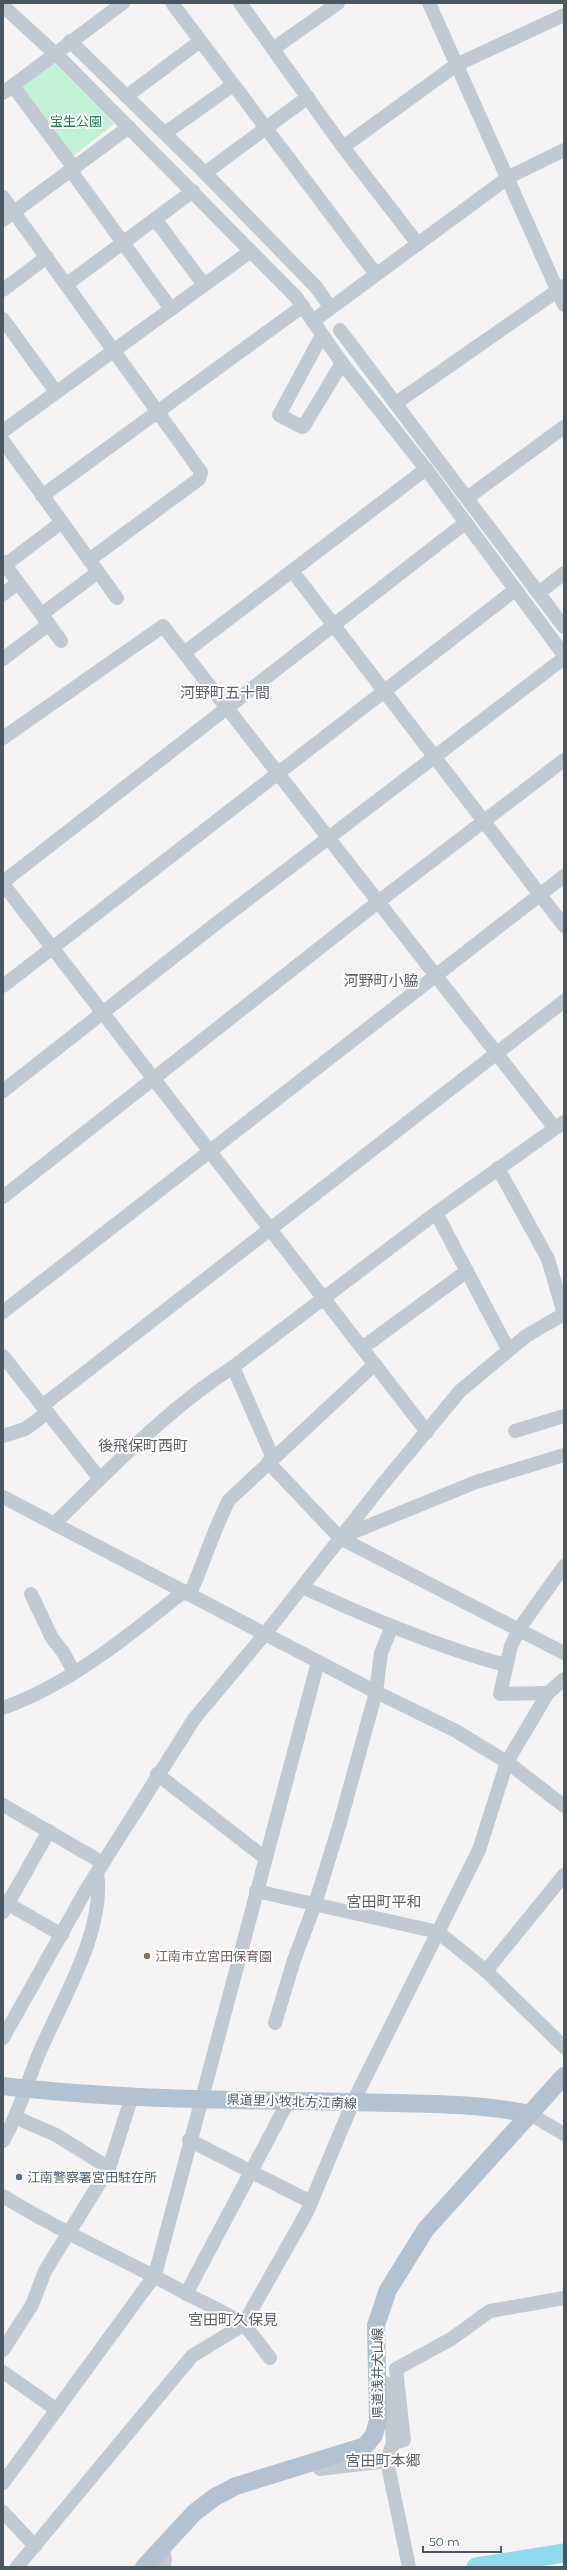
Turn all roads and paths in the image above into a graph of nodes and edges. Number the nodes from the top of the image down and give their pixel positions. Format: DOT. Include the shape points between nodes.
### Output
graph roads {
  1 [pos="123,3"];
  2 [pos="172,3"];
  3 [pos="240,3"];
  4 [pos="338,3"];
  5 [pos="429,3"];
  6 [pos="3,6"];
  7 [pos="564,15"];
  8 [pos="70,41"];
  9 [pos="199,42"];
  10 [pos="273,49"];
  11 [pos="56,54"];
  12 [pos="456,65"];
  13 [pos="233,85"];
  14 [pos="8,89"];
  15 [pos="127,96"];
  16 [pos="308,98"];
  17 [pos="129,127"];
  18 [pos="266,129"];
  19 [pos="165,133"];
  20 [pos="343,147"];
  21 [pos="564,150"];
  22 [pos="74,168"];
  23 [pos="205,173"];
  24 [pos="508,177"];
  25 [pos="192,191"];
  26 [pos="3,197"];
  27 [pos="8,216"];
  28 [pos="155,219"];
  29 [pos="123,243"];
  30 [pos="418,244"];
  31 [pos="251,251"];
  32 [pos="47,257"];
  33 [pos="375,273"];
  34 [pos="67,284"];
  35 [pos="204,285"];
  36 [pos="560,287"];
  37 [pos="3,290"];
  38 [pos="564,305"];
  39 [pos="303,306"];
  40 [pos="330,307"];
  41 [pos="171,308"];
  42 [pos="3,319"];
  43 [pos="313,321"];
  44 [pos="340,330"];
  45 [pos="322,335"];
  46 [pos="115,350"];
  47 [pos="342,363"];
  48 [pos="56,392"];
  49 [pos="396,404"];
  50 [pos="158,412"];
  51 [pos="564,427"];
  52 [pos="3,431"];
  53 [pos="5,447"];
  54 [pos="426,469"];
  55 [pos="42,496"];
  56 [pos="467,498"];
  57 [pos="62,522"];
  58 [pos="465,523"];
  59 [pos="89,560"];
  60 [pos="4,564"];
  61 [pos="98,572"];
  62 [pos="293,572"];
  63 [pos="564,574"];
  64 [pos="18,583"];
  65 [pos="515,590"];
  66 [pos="539,593"];
  67 [pos="3,594"];
  68 [pos="117,598"];
  69 [pos="45,619"];
  70 [pos="334,625"];
  71 [pos="564,627"];
  72 [pos="61,641"];
  73 [pos="184,653"];
  74 [pos="564,656"];
  75 [pos="3,659"];
  76 [pos="385,690"];
  77 [pos="227,708"];
  78 [pos="3,738"];
  79 [pos="435,755"];
  80 [pos="564,760"];
  81 [pos="277,772"];
  82 [pos="484,820"];
  83 [pos="328,838"];
  84 [pos="564,876"];
  85 [pos="3,883"];
  86 [pos="540,895"];
  87 [pos="378,902"];
  88 [pos="564,926"];
  89 [pos="52,947"];
  90 [pos="436,976"];
  91 [pos="3,986"];
  92 [pos="564,1001"];
  93 [pos="103,1013"];
  94 [pos="496,1053"];
  95 [pos="154,1079"];
  96 [pos="3,1091"];
  97 [pos="559,1124"];
  98 [pos="210,1151"];
  99 [pos="498,1168"];
  100 [pos="3,1197"];
  101 [pos="436,1212"];
  102 [pos="270,1229"];
  103 [pos="467,1272"];
  104 [pos="324,1299"];
  105 [pos="3,1312"];
  106 [pos="564,1314"];
  107 [pos="362,1348"];
  108 [pos="508,1349"];
  109 [pos="3,1356"];
  110 [pos="375,1364"];
  111 [pos="233,1367"];
  112 [pos="45,1409"];
  113 [pos="564,1416"];
  114 [pos="515,1431"];
  115 [pos="427,1432"];
  116 [pos="3,1436"];
  117 [pos="564,1455"];
  118 [pos="271,1460"];
  119 [pos="100,1479"];
  120 [pos="3,1496"];
  121 [pos="54,1524"];
  122 [pos="340,1538"];
  123 [pos="564,1566"];
  124 [pos="302,1587"];
  125 [pos="185,1593"];
  126 [pos="31,1594"];
  127 [pos="392,1626"];
  128 [pos="519,1629"];
  129 [pos="265,1634"];
  130 [pos="564,1653"];
  131 [pos="318,1662"];
  132 [pos="505,1665"];
  133 [pos="74,1672"];
  134 [pos="564,1679"];
  135 [pos="376,1692"];
  136 [pos="548,1692"];
  137 [pos="3,1708"];
  138 [pos="507,1762"];
  139 [pos="157,1774"];
  140 [pos="3,1805"];
  141 [pos="564,1806"];
  142 [pos="49,1831"];
  143 [pos="265,1858"];
  144 [pos="100,1868"];
  145 [pos="564,1875"];
  146 [pos="256,1891"];
  147 [pos="315,1904"];
  148 [pos="5,1905"];
  149 [pos="438,1932"];
  150 [pos="62,1935"];
  151 [pos="486,1971"];
  152 [pos="275,2023"];
  153 [pos="3,2038"];
  154 [pos="564,2047"];
  155 [pos="564,2076"];
  156 [pos="3,2086"];
  157 [pos="25,2089"];
  158 [pos="132,2096"];
  159 [pos="201,2098"];
  160 [pos="289,2100"];
  161 [pos="354,2102"];
  162 [pos="530,2114"];
  163 [pos="16,2118"];
  164 [pos="564,2134"];
  165 [pos="189,2140"];
  166 [pos="3,2141"];
  167 [pos="109,2168"];
  168 [pos="251,2172"];
  169 [pos="3,2196"];
  170 [pos="311,2202"];
  171 [pos="69,2232"];
  172 [pos="155,2275"];
  173 [pos="186,2294"];
  174 [pos="564,2298"];
  175 [pos="243,2325"];
  176 [pos="3,2350"];
  177 [pos="270,2358"];
  178 [pos="3,2372"];
  179 [pos="378,2381"];
  180 [pos="58,2410"];
  181 [pos="393,2443"];
  182 [pos="387,2461"];
  183 [pos="318,2462"];
  184 [pos="3,2483"];
  185 [pos="3,2512"];
  186 [pos="35,2546"];
  187 [pos="163,2546"];
  188 [pos="408,2564"];
  189 [pos="17,2567"];
  190 [pos="144,2567"];
  191 [pos="163,2567"];
  1 -- 8 [label="street"];
  2 -- 9 [label="street"];
  3 -- 10 [label="street"];
  4 -- 10 [label="street"];
  5 -- 12 [label="street"];
  6 -- 11 [label="street"];
  7 -- 12 [label="street"];
  8 -- 11 [label="street"];
  8 -- 15 [label="street"];
  9 -- 13 [label="street"];
  9 -- 15 [label="street"];
  10 -- 16 [label="street"];
  11 -- 14 [label="street"];
  11 -- 17 [label="street"];
  12 -- 20 [label="street"];
  12 -- 24 [label="street"];
  13 -- 18 [label="street"];
  13 -- 19 [label="street"];
  14 -- 22 [label="street"];
  15 -- 19 [label="street"];
  16 -- 18 [label="street"];
  16 -- 20 [label="street"];
  17 -- 22 [label="street"];
  17 -- 25 [label="street"];
  18 -- 23 [label="street"];
  18 -- 33 [label="street"];
  19 -- 23 [label="street"];
  20 -- 30 [label="street"];
  21 -- 24 [label="street"];
  22 -- 27 [label="street"];
  22 -- 29 [label="street" via="74,175"];
  23 -- 40 [label="street" via="316,287"];
  24 -- 30 [label="street"];
  24 -- 36 [label="street"];
  25 -- 28 [label="street"];
  25 -- 31 [label="street"];
  26 -- 27 [label="street"];
  27 -- 32 [label="street"];
  28 -- 29 [label="street"];
  28 -- 35 [label="street"];
  29 -- 34 [label="street"];
  29 -- 41 [label="street"];
  30 -- 33 [label="street"];
  31 -- 35 [label="street"];
  31 -- 39 [label="street"];
  32 -- 34 [label="street"];
  32 -- 37 [label="street"];
  33 -- 40 [label="street"];
  34 -- 46 [label="street"];
  35 -- 41 [label="street"];
  36 -- 38 [label="street"];
  36 -- 49 [label="street"];
  39 -- 43 [label="street"];
  39 -- 50 [label="street"];
  40 -- 43 [label="street"];
  41 -- 46 [label="street"];
  42 -- 48 [label="street"];
  43 -- 45 [label="street"];
  44 -- 49 [label="street"];
  45 -- 47 [label="street"];
  45 -- 47 [label="street" via="279,416 304,426"];
  46 -- 48 [label="street"];
  46 -- 50 [label="street"];
  47 -- 54 [label="street"];
  48 -- 52 [label="street"];
  49 -- 56 [label="street"];
  50 -- 55 [label="street"];
  50 -- 59 [label="street" via="201,472 200,479"];
  51 -- 56 [label="street"];
  53 -- 55 [label="street"];
  54 -- 58 [label="street"];
  54 -- 62 [label="street"];
  55 -- 57 [label="street"];
  56 -- 66 [label="street"];
  57 -- 59 [label="street"];
  57 -- 60 [label="street"];
  58 -- 65 [label="street"];
  58 -- 70 [label="street"];
  59 -- 61 [label="street"];
  60 -- 64 [label="street"];
  61 -- 68 [label="street"];
  61 -- 69 [label="street"];
  62 -- 70 [label="street"];
  62 -- 73 [label="street"];
  63 -- 66 [label="street"];
  64 -- 67 [label="street"];
  64 -- 69 [label="street"];
  65 -- 74 [label="street"];
  65 -- 76 [label="street"];
  66 -- 71 [label="street"];
  69 -- 72 [label="street"];
  69 -- 75 [label="street"];
  70 -- 76 [label="street"];
  70 -- 77 [label="street"];
  73 -- 77 [label="street"];
  73 -- 78 [label="street" via="163,626"];
  74 -- 79 [label="street"];
  76 -- 79 [label="street"];
  76 -- 81 [label="street"];
  77 -- 81 [label="street"];
  77 -- 85 [label="street"];
  79 -- 82 [label="street"];
  79 -- 83 [label="street"];
  80 -- 82 [label="street"];
  81 -- 83 [label="street"];
  81 -- 89 [label="street"];
  82 -- 86 [label="street"];
  82 -- 87 [label="street"];
  83 -- 87 [label="street"];
  83 -- 93 [label="street"];
  84 -- 86 [label="street"];
  85 -- 89 [label="street"];
  86 -- 88 [label="street"];
  86 -- 90 [label="street"];
  87 -- 90 [label="street"];
  87 -- 95 [label="street"];
  89 -- 91 [label="street"];
  89 -- 93 [label="street"];
  90 -- 94 [label="street"];
  90 -- 98 [label="street"];
  92 -- 94 [label="street"];
  93 -- 95 [label="street"];
  93 -- 96 [label="street"];
  94 -- 97 [label="street"];
  94 -- 102 [label="street"];
  95 -- 98 [label="street"];
  95 -- 100 [label="street"];
  97 -- 99 [label="street"];
  98 -- 102 [label="street"];
  98 -- 105 [label="street"];
  99 -- 101 [label="street"];
  99 -- 106 [label="street" via="548,1259"];
  101 -- 103 [label="street"];
  101 -- 104 [label="street"];
  102 -- 104 [label="street"];
  102 -- 112 [label="street"];
  103 -- 107 [label="street"];
  103 -- 108 [label="street"];
  104 -- 107 [label="street"];
  104 -- 111 [label="street"];
  106 -- 108 [label="street"];
  107 -- 110 [label="street"];
  108 -- 115 [label="street" via="460,1390"];
  109 -- 112 [label="street"];
  110 -- 115 [label="street"];
  110 -- 118 [label="street"];
  111 -- 118 [label="street"];
  111 -- 119 [label="street" via="198,1389"];
  112 -- 116 [label="street" via="25,1429"];
  112 -- 119 [label="street"];
  113 -- 114 [label="street"];
  115 -- 122 [label="street"];
  117 -- 122 [label="street" via="476,1482"];
  118 -- 122 [label="street"];
  118 -- 125 [label="street" via="229,1500 214,1529 205,1560"];
  119 -- 121 [label="street"];
  120 -- 121 [label="street"];
  121 -- 125 [label="street"];
  122 -- 124 [label="street"];
  122 -- 128 [label="street"];
  123 -- 128 [label="street"];
  124 -- 127 [label="street"];
  124 -- 129 [label="street"];
  125 -- 129 [label="street"];
  125 -- 133 [label="street"];
  126 -- 133 [label="street" via="52,1638"];
  127 -- 132 [label="street" via="471,1656"];
  127 -- 135 [label="street" via="381,1653"];
  128 -- 130 [label="street"];
  128 -- 132 [label="street"];
  129 -- 131 [label="street"];
  129 -- 139 [label="street" via="194,1719"];
  131 -- 135 [label="street"];
  131 -- 143 [label="street"];
  132 -- 136 [label="street" via="500,1694"];
  133 -- 137 [label="street" via="25,1700"];
  134 -- 136 [label="street"];
  135 -- 138 [label="street" via="456,1731"];
  135 -- 147 [label="street"];
  136 -- 138 [label="street"];
  138 -- 141 [label="street"];
  138 -- 149 [label="street" via="479,1850"];
  139 -- 143 [label="street"];
  139 -- 144 [label="street"];
  140 -- 142 [label="street"];
  142 -- 144 [label="street"];
  142 -- 148 [label="street"];
  143 -- 146 [label="street"];
  144 -- 150 [label="street"];
  144 -- 157 [label="street" via="90,1938"];
  145 -- 151 [label="street"];
  146 -- 147 [label="street"];
  146 -- 159 [label="street"];
  147 -- 149 [label="street"];
  147 -- 152 [label="street" via="294,1960"];
  148 -- 150 [label="street"];
  149 -- 151 [label="street"];
  149 -- 161 [label="street"];
  150 -- 153 [label="street"];
  151 -- 154 [label="street"];
  155 -- 162 [label="main road"];
  156 -- 157 [label="main road, 県道里小牧北方江南線"];
  157 -- 158 [label="main road, 県道里小牧北方江南線"];
  157 -- 163 [label="street"];
  158 -- 159 [label="main road, 県道里小牧北方江南線"];
  158 -- 167 [label="street"];
  159 -- 160 [label="main road, 県道里小牧北方江南線"];
  159 -- 165 [label="street"];
  160 -- 161 [label="main road, 県道里小牧北方江南線"];
  160 -- 168 [label="street"];
  161 -- 162 [label="main road, 県道里小牧北方江南線" via="496,2108"];
  161 -- 170 [label="street"];
  162 -- 164 [label="street"];
  162 -- 179 [label="main road, 県道浅井犬山線" via="426,2229 388,2290 376,2325"];
  163 -- 166 [label="street"];
  163 -- 167 [label="street" via="56,2135"];
  165 -- 168 [label="street"];
  165 -- 172 [label="street"];
  167 -- 171 [label="street"];
  168 -- 170 [label="street"];
  168 -- 173 [label="street"];
  169 -- 171 [label="street" via="35,2216"];
  170 -- 175 [label="street"];
  171 -- 172 [label="street" via="104,2253"];
  171 -- 176 [label="street" via="45,2271 32,2305"];
  172 -- 173 [label="street"];
  172 -- 180 [label="street"];
  173 -- 175 [label="street"];
  174 -- 181 [label="street" via="490,2311 451,2339 396,2369 404,2440"];
  175 -- 177 [label="street"];
  175 -- 186 [label="street" via="192,2356"];
  178 -- 180 [label="street"];
  179 -- 181 [label="street" via="389,2384"];
  179 -- 183 [label="main road, 県道浅井犬山線" via="378,2420 374,2435 365,2446"];
  180 -- 184 [label="street"];
  181 -- 182 [label="street"];
  182 -- 183 [label="street" via="320,2469"];
  182 -- 188 [label="street"];
  183 -- 187 [label="main road, 県道浅井犬山線" via="236,2486 215,2497 195,2512"];
  185 -- 186 [label="street"];
  186 -- 189 [label="street"];
  187 -- 190 [label="main road, 県道浅井犬山線"];
  187 -- 191 [label="street"];
}
